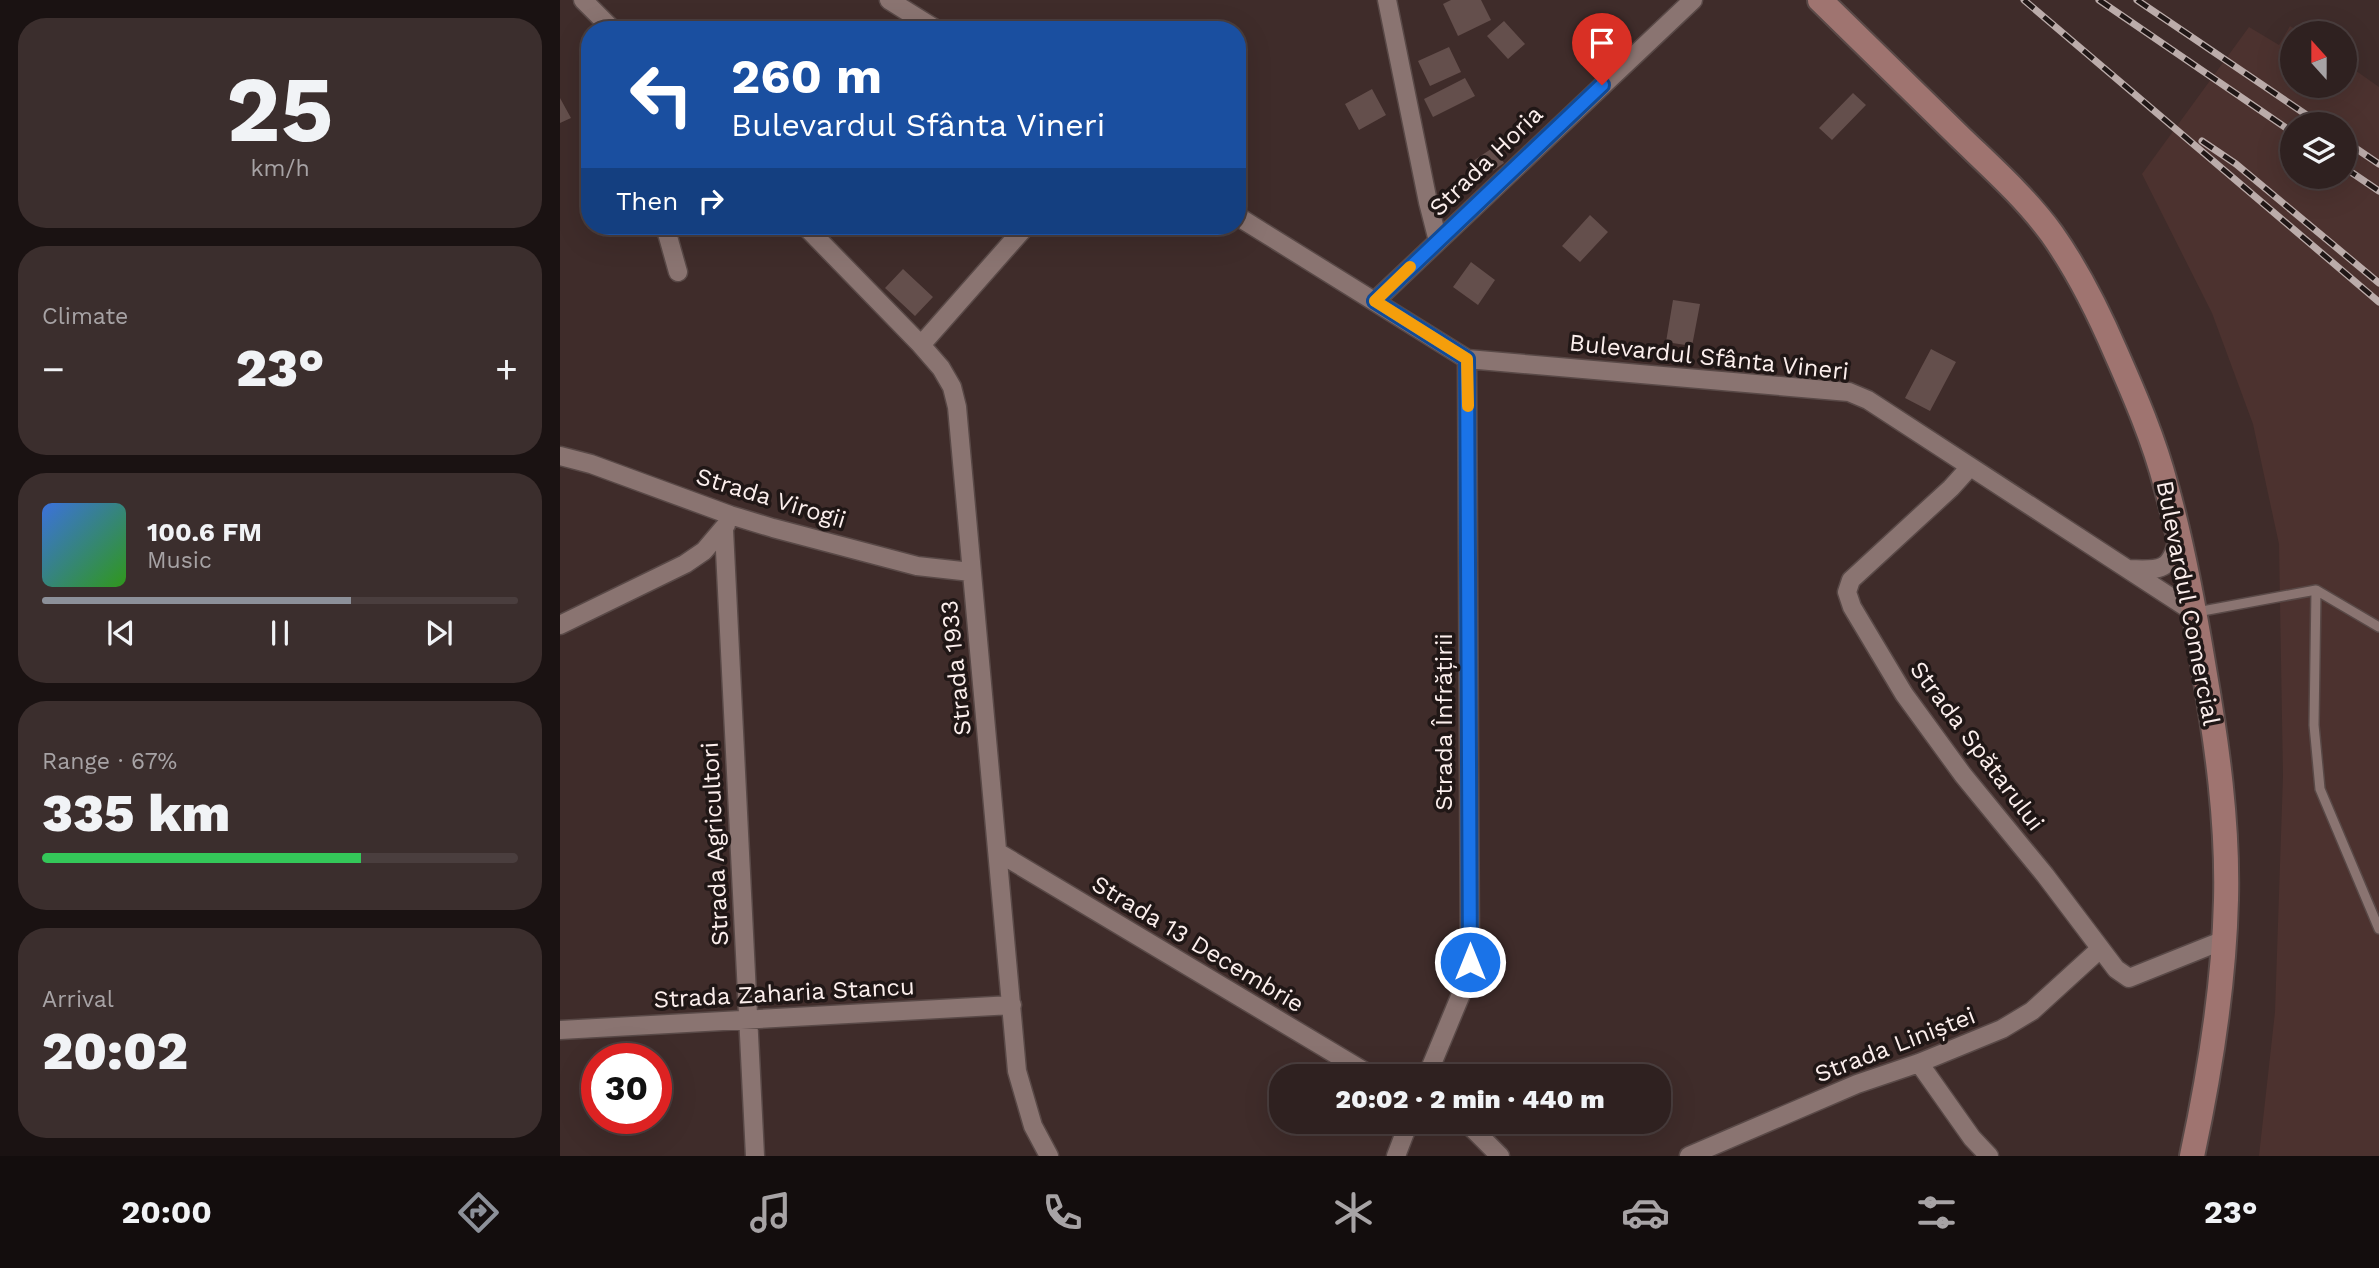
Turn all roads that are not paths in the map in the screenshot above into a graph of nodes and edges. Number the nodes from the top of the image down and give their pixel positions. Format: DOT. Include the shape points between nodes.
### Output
graph roads {
  1 [pos="583,0"];
  2 [pos="1387,0"];
  3 [pos="1693,0"];
  4 [pos="1820,0"];
  5 [pos="897,2"];
  6 [pos="603,21"];
  7 [pos="924,21"];
  8 [pos="1246,222"];
  9 [pos="668,235"];
  10 [pos="814,235"];
  11 [pos="1018,235"];
  12 [pos="1438,241"];
  13 [pos="678,272"];
  14 [pos="1375,301"];
  15 [pos="921,345"];
  16 [pos="1467,359"];
  17 [pos="560,456"];
  18 [pos="1970,467"];
  19 [pos="727,522"];
  20 [pos="2179,535"];
  21 [pos="2129,569"];
  22 [pos="971,572"];
  23 [pos="2316,590"];
  24 [pos="2195,612"];
  25 [pos="560,625"];
  26 [pos="2379,627"];
  27 [pos="999,853"];
  28 [pos="2379,929"];
  29 [pos="2224,940"];
  30 [pos="2100,949"];
  31 [pos="1012,1005"];
  32 [pos="750,1021"];
  33 [pos="560,1030"];
  34 [pos="1919,1063"];
  35 [pos="1352,1064"];
  36 [pos="1432,1064"];
  37 [pos="1404,1134"];
  38 [pos="1478,1134"];
  39 [pos="755,1156"];
  40 [pos="1049,1156"];
  41 [pos="1396,1156"];
  42 [pos="1500,1156"];
  43 [pos="1689,1156"];
  44 [pos="1989,1156"];
  45 [pos="2192,1156"];
  1 -- 6 [label="street"];
  2 -- 12 [label="street"];
  3 -- 12 [label="street, Strada Horia"];
  4 -- 20 [label="main road, Bulevardul Comercial" via="2019,194 2071,262 2133,390"];
  5 -- 7 [label="street"];
  8 -- 14 [label="street, Bulevardul Sfânta Vineri"];
  9 -- 13 [label="street"];
  10 -- 15 [label="street, Strada 1933"];
  11 -- 15 [label="street"];
  12 -- 14 [label="street, Strada Horia"];
  14 -- 16 [label="street, Bulevardul Sfânta Vineri"];
  15 -- 22 [label="street, Strada 1933" via="941,368 957,407"];
  16 -- 18 [label="street, Bulevardul Sfânta Vineri" via="1849,392"];
  16 -- 36 [label="street, Strada Înfrățirii" via="1470,962"];
  17 -- 19 [label="street, Strada Virogii" via="591,464"];
  18 -- 21 [label="street, Bulevardul Sfânta Vineri"];
  18 -- 30 [label="street, Strada Spătarului" via="1851,580 1847,593 1904,694"];
  19 -- 22 [label="street, Strada Virogii" via="916,566"];
  19 -- 25 [label="street" via="704,551 685,564"];
  19 -- 32 [label="street, Strada Agricultori"];
  20 -- 21 [label="street" via="2174,557 2164,566"];
  20 -- 24 [label="main road, Bulevardul Comercial"];
  21 -- 24 [label="street, Bulevardul Sfânta Vineri"];
  22 -- 27 [label="street, Strada 1933"];
  23 -- 24 [label="lane"];
  23 -- 26 [label="lane"];
  23 -- 28 [label="lane" via="2314,725 2320,789"];
  24 -- 29 [label="main road, Bulevardul Comercial" via="2226,849"];
  27 -- 31 [label="street, Strada 1933"];
  27 -- 35 [label="street, Strada 13 Decembrie"];
  29 -- 30 [label="street, Strada Spătarului" via="2129,978"];
  29 -- 45 [label="main road, Bulevardul Comercial" via="2207,1085"];
  30 -- 34 [label="street, Strada Liniștei" via="2032,1011 2002,1029"];
  31 -- 32 [label="street, Strada Zaharia Stancu"];
  31 -- 40 [label="street, Strada 1933" via="1023,1099"];
  32 -- 33 [label="street, Strada Zaharia Stancu"];
  32 -- 39 [label="street, Strada Agricultori"];
  34 -- 43 [label="street, Strada Liniștei" via="1857,1084"];
  34 -- 44 [label="street"];
  37 -- 41 [label="street"];
  38 -- 42 [label="street"];
}
